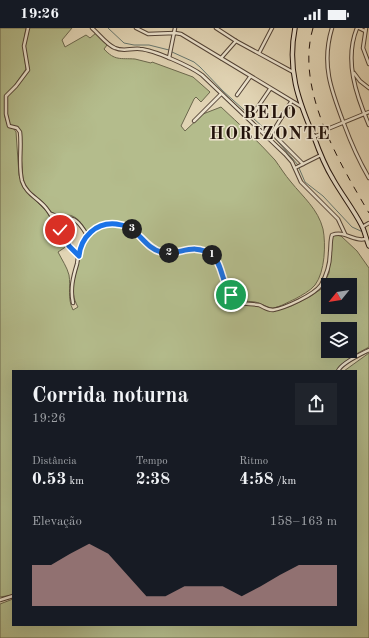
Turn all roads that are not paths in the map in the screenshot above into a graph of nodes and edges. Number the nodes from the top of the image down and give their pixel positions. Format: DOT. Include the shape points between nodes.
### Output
graph roads {
  1 [pos="28,28"];
  2 [pos="92,28"];
  3 [pos="136,28"];
  4 [pos="175,28"];
  5 [pos="216,28"];
  6 [pos="272,28"];
  7 [pos="295,28"];
  8 [pos="332,28"];
  9 [pos="358,28"];
  10 [pos="365,30"];
  11 [pos="175,33"];
  12 [pos="236,41"];
  13 [pos="259,53"];
  14 [pos="169,58"];
  15 [pos="221,58"];
  16 [pos="369,64"];
  17 [pos="352,67"];
  18 [pos="293,72"];
  19 [pos="250,77"];
  20 [pos="369,88"];
  21 [pos="270,89"];
  22 [pos="222,94"];
  23 [pos="237,95"];
  24 [pos="291,102"];
  25 [pos="302,107"];
  26 [pos="255,111"];
  27 [pos="369,112"];
  28 [pos="364,114"];
  29 [pos="194,121"];
  30 [pos="343,122"];
  31 [pos="369,125"];
  32 [pos="330,128"];
  33 [pos="324,133"];
  34 [pos="314,137"];
  35 [pos="321,155"];
  36 [pos="302,165"];
  37 [pos="296,168"];
  38 [pos="369,178"];
  39 [pos="51,214"];
  40 [pos="369,223"];
  41 [pos="362,228"];
  42 [pos="87,235"];
  43 [pos="345,235"];
  44 [pos="365,238"];
  45 [pos="369,246"];
  46 [pos="79,256"];
  47 [pos="73,303"];
  48 [pos="369,350"];
  49 [pos="338,370"];
  50 [pos="12,596"];
  51 [pos="0,600"];
  1 -- 39 [label="street" via="24,46 28,70 7,95 7,118 9,126 17,128 20,132 20,170 25,188"];
  2 -- 14 [label="street" via="114,48 141,49"];
  3 -- 11 [label="street" via="148,34"];
  4 -- 11 [label="street"];
  5 -- 12 [label="street"];
  6 -- 13 [label="street"];
  7 -- 18 [label="street" via="292,47"];
  8 -- 30 [label="street" via="328,44 327,70 331,91"];
  9 -- 10 [label="street"];
  9 -- 17 [label="street" via="352,45"];
  10 -- 16 [label="street" via="363,48"];
  11 -- 14 [label="street"];
  11 -- 15 [label="street"];
  12 -- 13 [label="street"];
  12 -- 15 [label="street"];
  13 -- 18 [label="street"];
  14 -- 22 [label="street" via="199,72"];
  15 -- 19 [label="street"];
  17 -- 20 [label="street" via="360,81"];
  17 -- 28 [label="street"];
  18 -- 25 [label="street" via="296,92"];
  19 -- 21 [label="street"];
  19 -- 23 [label="street"];
  21 -- 24 [label="street"];
  21 -- 26 [label="street"];
  22 -- 29 [label="street"];
  22 -- 37 [label="street" via="285,154"];
  24 -- 25 [label="street"];
  24 -- 36 [label="street" via="272,134"];
  25 -- 34 [label="street"];
  27 -- 28 [label="street"];
  28 -- 30 [label="street"];
  28 -- 31 [label="street"];
  30 -- 32 [label="street"];
  30 -- 38 [label="street" via="356,155"];
  33 -- 34 [label="street"];
  34 -- 35 [label="street"];
  35 -- 36 [label="street"];
  35 -- 41 [label="street"];
  36 -- 37 [label="street"];
  37 -- 43 [label="street" via="302,183 338,219"];
  39 -- 42 [label="street" via="74,219"];
  39 -- 46 [label="street" via="68,244"];
  40 -- 41 [label="street"];
  41 -- 44 [label="street"];
  42 -- 43 [label="street" via="101,226 121,225 131,228 159,251 205,251 216,259 226,287 234,299 271,310 293,303 319,288 329,264 331,236"];
  42 -- 46 [label="street"];
  43 -- 44 [label="street" via="358,240"];
  44 -- 45 [label="street"];
  46 -- 47 [label="street" via="72,287"];
  48 -- 49 [label="street" via="345,362"];
  50 -- 51 [label="street"];
}
